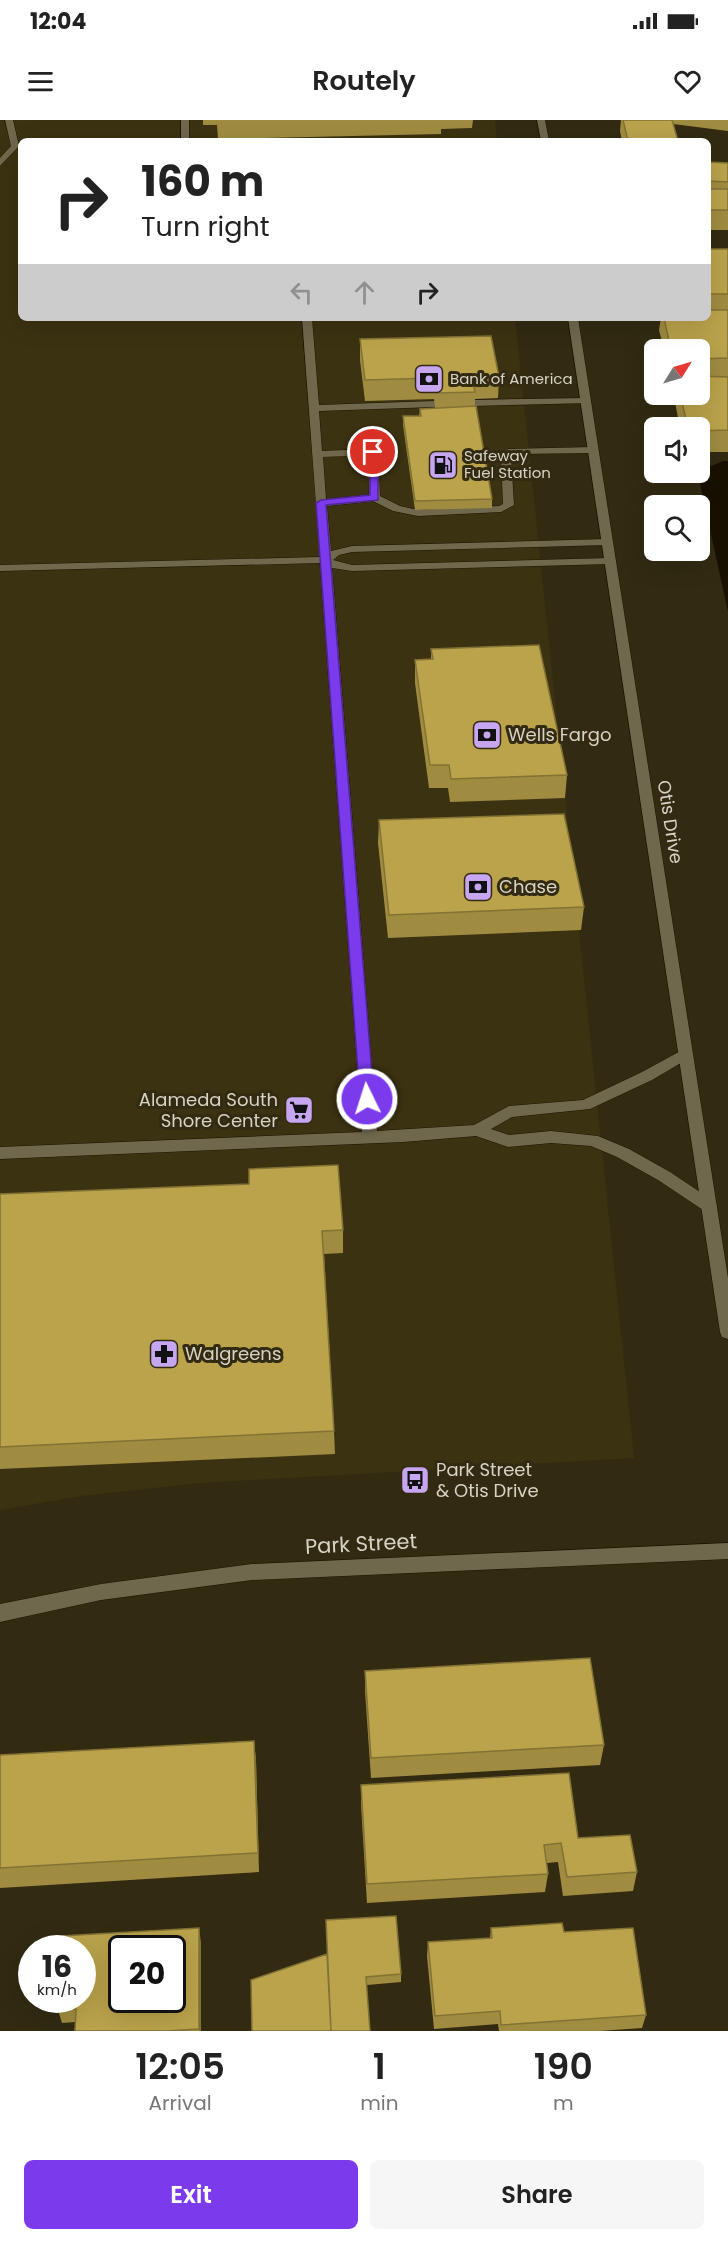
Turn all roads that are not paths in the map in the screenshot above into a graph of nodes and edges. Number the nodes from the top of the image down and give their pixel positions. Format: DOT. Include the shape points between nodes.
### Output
graph roads {
  1 [pos="9,120"];
  2 [pos="185,120"];
  3 [pos="541,120"];
  4 [pos="185,138"];
  5 [pos="544,138"];
  6 [pos="18,156"];
  7 [pos="2,158"];
  8 [pos="307,321"];
  9 [pos="573,321"];
  10 [pos="585,402"];
  11 [pos="472,403"];
  12 [pos="434,404"];
  13 [pos="314,408"];
  14 [pos="378,434"];
  15 [pos="593,450"];
  16 [pos="373,452"];
  17 [pos="317,454"];
  18 [pos="375,498"];
  19 [pos="321,503"];
  20 [pos="607,542"];
  21 [pos="325,560"];
  22 [pos="610,561"];
  23 [pos="0,568"];
  24 [pos="686,1053"];
  25 [pos="477,1130"];
  26 [pos="370,1137"];
  27 [pos="0,1152"];
  28 [pos="709,1206"];
  29 [pos="728,1332"];
  30 [pos="728,1551"];
  31 [pos="0,1613"];
  1 -- 7 [label="main road" via="15,146"];
  2 -- 4 [label="main road"];
  3 -- 5 [label="main road"];
  6 -- 7 [label="main road"];
  8 -- 13 [label="main road"];
  9 -- 10 [label="main road, Otis Drive"];
  10 -- 11 [label="main road"];
  10 -- 15 [label="main road, Otis Drive"];
  12 -- 13 [label="main road"];
  13 -- 17 [label="main road"];
  14 -- 16 [label="main road"];
  15 -- 18 [label="main road" via="512,451 506,455 509,505 501,509 418,513 397,509"];
  15 -- 20 [label="main road, Otis Drive"];
  16 -- 17 [label="main road"];
  16 -- 18 [label="main road"];
  17 -- 19 [label="main road"];
  18 -- 19 [label="main road"];
  19 -- 21 [label="main road"];
  20 -- 21 [label="main road" via="352,549"];
  20 -- 22 [label="main road, Otis Drive"];
  21 -- 22 [label="main road" via="352,568"];
  21 -- 23 [label="main road"];
  21 -- 26 [label="main road"];
  22 -- 24 [label="main road, Otis Drive"];
  24 -- 25 [label="main road" via="585,1105 509,1112"];
  24 -- 28 [label="main road, Otis Drive"];
  25 -- 26 [label="main road"];
  25 -- 28 [label="main road" via="508,1141 551,1137 592,1140 664,1176"];
  26 -- 27 [label="main road"];
  28 -- 29 [label="main road, Otis Drive"];
  30 -- 31 [label="main road, Park Street" via="252,1572 101,1592"];
}
